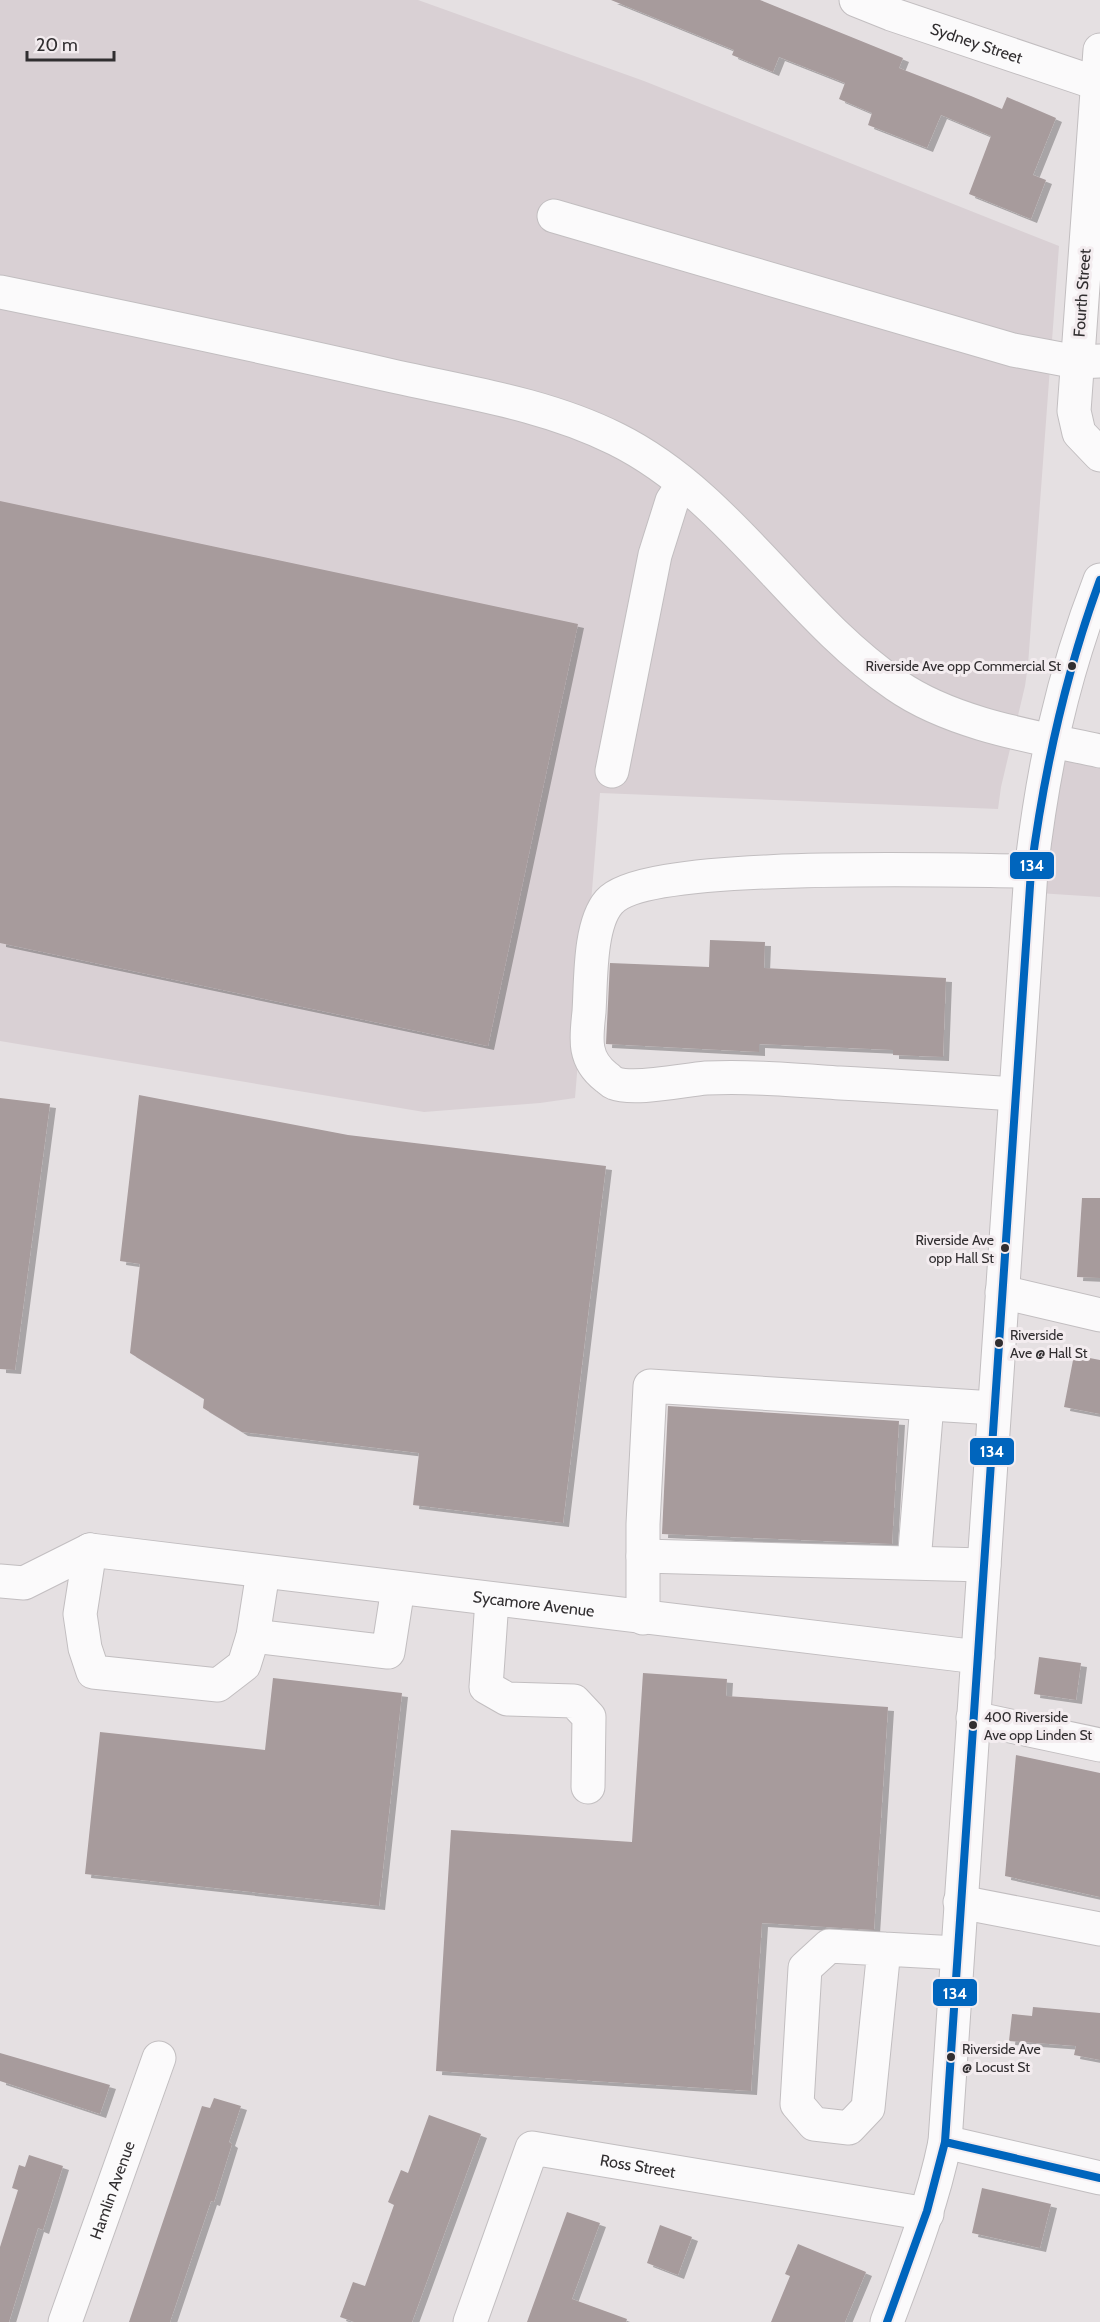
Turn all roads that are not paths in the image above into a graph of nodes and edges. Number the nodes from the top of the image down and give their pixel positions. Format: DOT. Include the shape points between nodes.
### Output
graph roads {
  1 [pos="855,0"];
  2 [pos="1100,50"];
  3 [pos="1096,83"];
  4 [pos="554,216"];
  5 [pos="0,292"];
  6 [pos="1088,361"];
  7 [pos="1100,455"];
  8 [pos="683,483"];
  9 [pos="1100,580"];
  10 [pos="1050,741"];
  11 [pos="1100,751"];
  12 [pos="612,771"];
  13 [pos="1031,871"];
  14 [pos="1015,1094"];
  15 [pos="1002,1292"];
  16 [pos="1100,1315"];
  17 [pos="927,1404"];
  18 [pos="994,1408"];
  19 [pos="90,1550"];
  20 [pos="643,1556"];
  21 [pos="914,1562"];
  22 [pos="984,1565"];
  23 [pos="263,1572"];
  24 [pos="0,1581"];
  25 [pos="398,1588"];
  26 [pos="492,1599"];
  27 [pos="643,1618"];
  28 [pos="253,1636"];
  29 [pos="978,1658"];
  30 [pos="973,1718"];
  31 [pos="1100,1744"];
  32 [pos="588,1787"];
  33 [pos="960,1902"];
  34 [pos="1100,1929"];
  35 [pos="884,1949"];
  36 [pos="957,1953"];
  37 [pos="159,2058"];
  38 [pos="945,2142"];
  39 [pos="1100,2178"];
  40 [pos="927,2214"];
  41 [pos="65,2322"];
  42 [pos="470,2322"];
  43 [pos="887,2322"];
  1 -- 3 [label="street, Sydney Street"];
  2 -- 3 [label="street, Fourth Street"];
  3 -- 6 [label="street, Fourth Street"];
  4 -- 6 [label="street" via="1012,350"];
  5 -- 8 [label="street" via="218,336 532,408 616,439"];
  6 -- 7 [label="street, Fourth Street" via="1074,411 1085,441"];
  8 -- 10 [label="street" via="736,531 855,654 899,687 969,719"];
  8 -- 12 [label="street" via="662,526"];
  9 -- 10 [label="street" via="1066,676"];
  10 -- 11 [label="street"];
  10 -- 13 [label="street"];
  13 -- 14 [label="street"];
  13 -- 14 [label="street" via="714,874 630,888 610,901 596,923 587,1032 588,1053 595,1068 614,1083 644,1086 740,1076"];
  14 -- 15 [label="street"];
  15 -- 16 [label="street"];
  15 -- 18 [label="street"];
  17 -- 18 [label="street"];
  17 -- 20 [label="street" via="650,1386"];
  17 -- 21 [label="street"];
  18 -- 22 [label="street"];
  19 -- 23 [label="street, Sycamore Avenue"];
  19 -- 24 [label="street" via="24,1583"];
  19 -- 28 [label="street" via="80,1614 93,1672 218,1685 244,1665"];
  20 -- 21 [label="street"];
  20 -- 27 [label="street"];
  21 -- 22 [label="street"];
  22 -- 29 [label="street"];
  23 -- 25 [label="street, Sycamore Avenue"];
  23 -- 28 [label="street"];
  25 -- 26 [label="street, Sycamore Avenue"];
  25 -- 28 [label="street" via="388,1652"];
  26 -- 27 [label="street, Sycamore Avenue"];
  26 -- 32 [label="street" via="486,1687 507,1699 574,1701 589,1717"];
  27 -- 29 [label="street, Sycamore Avenue"];
  29 -- 30 [label="street"];
  30 -- 31 [label="street"];
  30 -- 33 [label="street"];
  33 -- 34 [label="street"];
  33 -- 36 [label="street"];
  35 -- 35 [label="street" via="829,1946 805,1968 797,2104 814,2124 849,2127 868,2108"];
  35 -- 36 [label="street"];
  36 -- 38 [label="street"];
  37 -- 41 [label="street, Hamlin Avenue"];
  38 -- 39 [label="street"];
  38 -- 40 [label="street"];
  40 -- 42 [label="street, Ross Street" via="532,2148"];
  40 -- 43 [label="street"];
}
